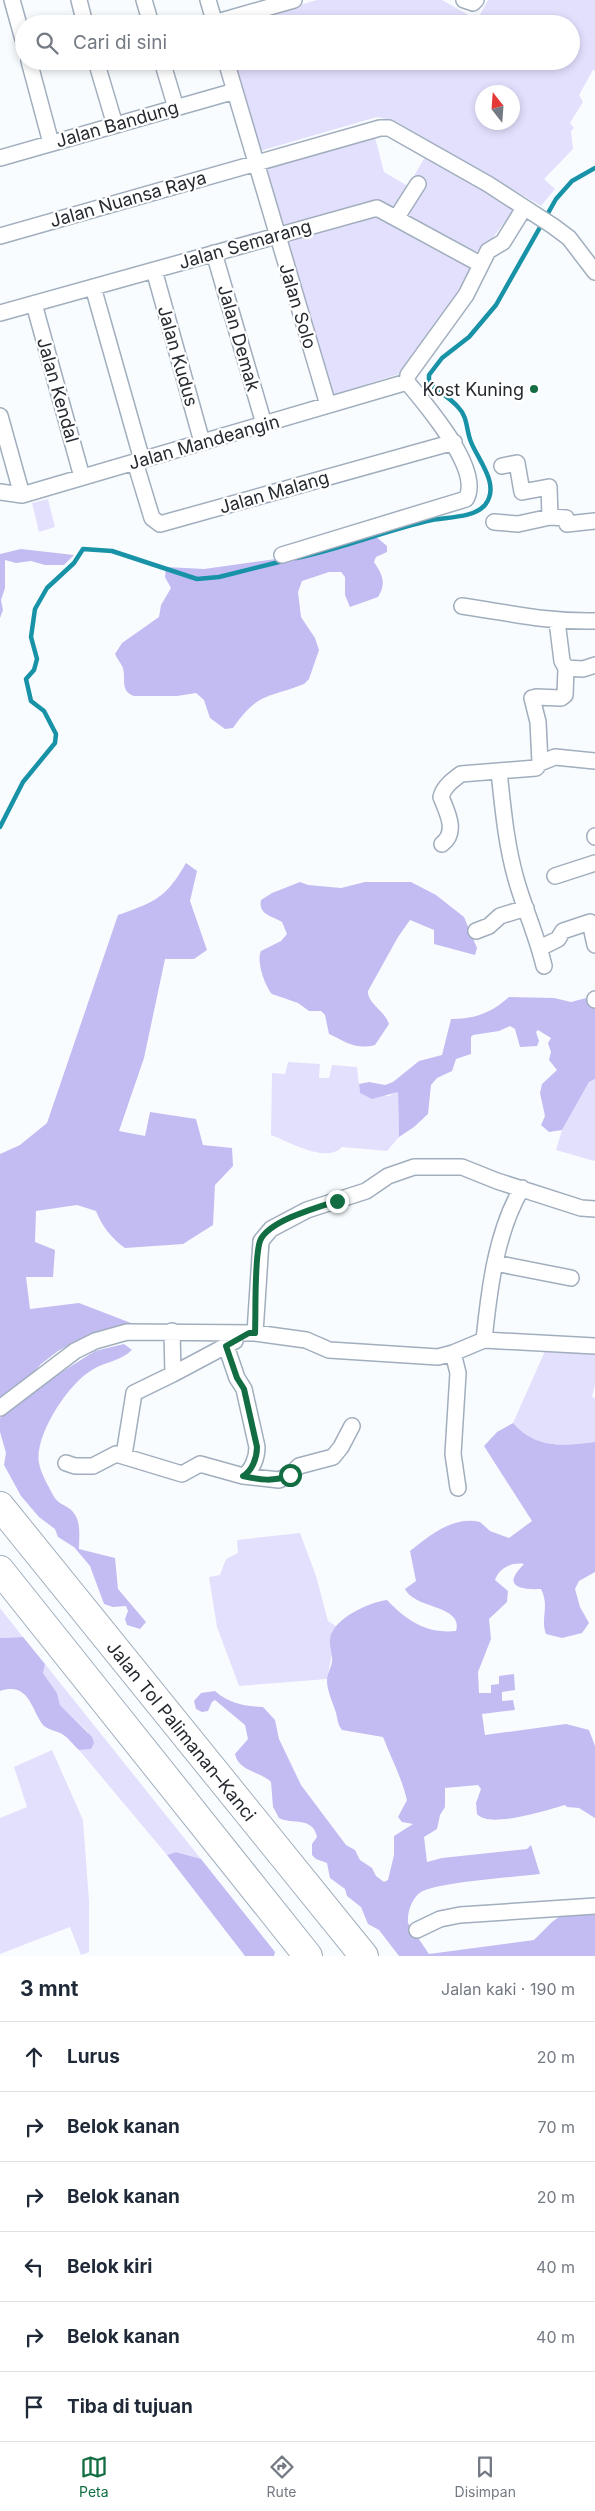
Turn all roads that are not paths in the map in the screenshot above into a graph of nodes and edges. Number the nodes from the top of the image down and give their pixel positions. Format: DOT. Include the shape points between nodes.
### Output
graph roads {
  1 [pos="12,0"];
  2 [pos="78,0"];
  3 [pos="144,0"];
  4 [pos="208,0"];
  5 [pos="294,0"];
  6 [pos="464,0"];
  7 [pos="476,0"];
  8 [pos="16,15"];
  9 [pos="82,15"];
  10 [pos="148,15"];
  11 [pos="213,15"];
  12 [pos="242,15"];
  13 [pos="31,70"];
  14 [pos="99,70"];
  15 [pos="165,70"];
  16 [pos="229,70"];
  17 [pos="235,91"];
  18 [pos="176,108"];
  19 [pos="115,125"];
  20 [pos="51,143"];
  21 [pos="0,158"];
  22 [pos="256,163"];
  23 [pos="418,184"];
  24 [pos="530,212"];
  25 [pos="397,217"];
  26 [pos="277,235"];
  27 [pos="0,236"];
  28 [pos="214,253"];
  29 [pos="480,264"];
  30 [pos="154,270"];
  31 [pos="595,272"];
  32 [pos="93,287"];
  33 [pos="34,304"];
  34 [pos="0,313"];
  35 [pos="407,382"];
  36 [pos="328,405"];
  37 [pos="0,416"];
  38 [pos="264,424"];
  39 [pos="202,442"];
  40 [pos="454,442"];
  41 [pos="139,461"];
  42 [pos="502,466"];
  43 [pos="82,477"];
  44 [pos="0,492"];
  45 [pos="22,495"];
  46 [pos="550,517"];
  47 [pos="595,521"];
  48 [pos="494,522"];
  49 [pos="282,555"];
  50 [pos="468,607"];
  51 [pos="557,620"];
  52 [pos="595,620"];
  53 [pos="595,665"];
  54 [pos="566,668"];
  55 [pos="595,760"];
  56 [pos="540,763"];
  57 [pos="499,772"];
  58 [pos="442,844"];
  59 [pos="595,863"];
  60 [pos="556,876"];
  61 [pos="526,908"];
  62 [pos="476,931"];
  63 [pos="595,945"];
  64 [pos="540,948"];
  65 [pos="544,966"];
  66 [pos="522,1188"];
  67 [pos="595,1209"];
  68 [pos="495,1263"];
  69 [pos="571,1278"];
  70 [pos="172,1330"];
  71 [pos="252,1333"];
  72 [pos="484,1340"];
  73 [pos="226,1346"];
  74 [pos="595,1346"];
  75 [pos="453,1353"];
  76 [pos="173,1374"];
  77 [pos="0,1408"];
  78 [pos="352,1426"];
  79 [pos="124,1456"];
  80 [pos="66,1462"];
  81 [pos="243,1476"];
  82 [pos="458,1488"];
  83 [pos="0,1506"];
  84 [pos="0,1570"];
  85 [pos="595,1906"];
  86 [pos="417,1930"];
  87 [pos="308,1956"];
  88 [pos="364,1956"];
  1 -- 8 [label="street"];
  2 -- 9 [label="street"];
  3 -- 10 [label="street"];
  4 -- 11 [label="street"];
  5 -- 12 [label="street"];
  6 -- 7 [label="street" via="473,3"];
  13 -- 20 [label="street"];
  14 -- 19 [label="street"];
  15 -- 18 [label="street"];
  16 -- 17 [label="street, Jalan Solo"];
  17 -- 18 [label="street, Jalan Bandung"];
  17 -- 22 [label="street, Jalan Solo"];
  18 -- 19 [label="street, Jalan Bandung"];
  19 -- 20 [label="street, Jalan Bandung"];
  20 -- 21 [label="street, Jalan Bandung"];
  22 -- 24 [label="street, Jalan Nuansa Raya" via="389,128 488,184"];
  22 -- 26 [label="street, Jalan Solo"];
  22 -- 27 [label="street, Jalan Nuansa Raya"];
  23 -- 25 [label="street"];
  24 -- 29 [label="street" via="503,242 488,251"];
  24 -- 31 [label="street, Jalan Nuansa Raya" via="569,238"];
  25 -- 26 [label="street, Jalan Semarang" via="377,208"];
  25 -- 29 [label="street, Jalan Semarang"];
  26 -- 28 [label="street, Jalan Semarang"];
  26 -- 36 [label="street, Jalan Solo"];
  28 -- 30 [label="street, Jalan Semarang"];
  28 -- 38 [label="street, Jalan Demak"];
  29 -- 35 [label="street" via="466,295 408,375"];
  30 -- 32 [label="street, Jalan Semarang"];
  30 -- 39 [label="street, Jalan Kudus"];
  32 -- 33 [label="street, Jalan Semarang"];
  32 -- 41 [label="street"];
  33 -- 34 [label="street, Jalan Semarang"];
  33 -- 43 [label="street, Jalan Kendal"];
  35 -- 36 [label="street, Jalan Mandeangin"];
  35 -- 40 [label="street"];
  36 -- 38 [label="street, Jalan Mandeangin"];
  37 -- 45 [label="street"];
  38 -- 39 [label="street, Jalan Mandeangin"];
  39 -- 41 [label="street, Jalan Mandeangin"];
  40 -- 41 [label="street, Jalan Malang" via="160,524 152,518"];
  40 -- 49 [label="street" via="471,483 466,499"];
  41 -- 43 [label="street, Jalan Mandeangin"];
  42 -- 46 [label="street" via="517,463 522,492 548,487"];
  43 -- 45 [label="street, Jalan Mandeangin"];
  44 -- 45 [label="street, Jalan Mandeangin"];
  46 -- 47 [label="street" via="566,518 567,524"];
  46 -- 48 [label="street" via="518,524"];
  50 -- 51 [label="street" via="516,617"];
  51 -- 52 [label="street"];
  51 -- 54 [label="street" via="562,661"];
  53 -- 54 [label="street" via="583,669"];
  54 -- 56 [label="street" via="565,695 561,698 534,697"];
  55 -- 56 [label="street" via="555,757"];
  56 -- 57 [label="street" via="536,768"];
  57 -- 58 [label="street" via="462,774 447,785 441,797 451,829 448,840"];
  57 -- 61 [label="street" via="509,848"];
  59 -- 60 [label="street"];
  61 -- 62 [label="street" via="500,916 489,926"];
  61 -- 64 [label="street"];
  63 -- 64 [label="street" via="590,922 563,931 558,939"];
  64 -- 65 [label="street"];
  66 -- 67 [label="street" via="581,1208"];
  66 -- 68 [label="street" via="509,1215"];
  66 -- 71 [label="street" via="462,1167 414,1167 388,1176 366,1191 307,1210 271,1229 260,1241"];
  68 -- 69 [label="street"];
  68 -- 72 [label="street"];
  70 -- 71 [label="street"];
  70 -- 76 [label="street"];
  70 -- 77 [label="street" via="127,1332 95,1341 57,1364"];
  71 -- 73 [label="street"];
  71 -- 75 [label="street" via="306,1340 329,1350 438,1357"];
  72 -- 74 [label="street"];
  72 -- 75 [label="street"];
  73 -- 76 [label="street"];
  73 -- 81 [label="street" via="244,1389 257,1447 257,1456"];
  75 -- 82 [label="street" via="458,1373 453,1434"];
  76 -- 79 [label="street" via="134,1393"];
  78 -- 81 [label="street" via="333,1457 299,1466 279,1480"];
  79 -- 80 [label="street" via="110,1455 93,1466 75,1466"];
  79 -- 81 [label="street" via="182,1474 200,1464"];
  83 -- 88 [label="highway, Jalan Tol Palimanan–Kanci"];
  84 -- 87 [label="highway"];
  85 -- 86 [label="street" via="460,1915 440,1919"];
}
